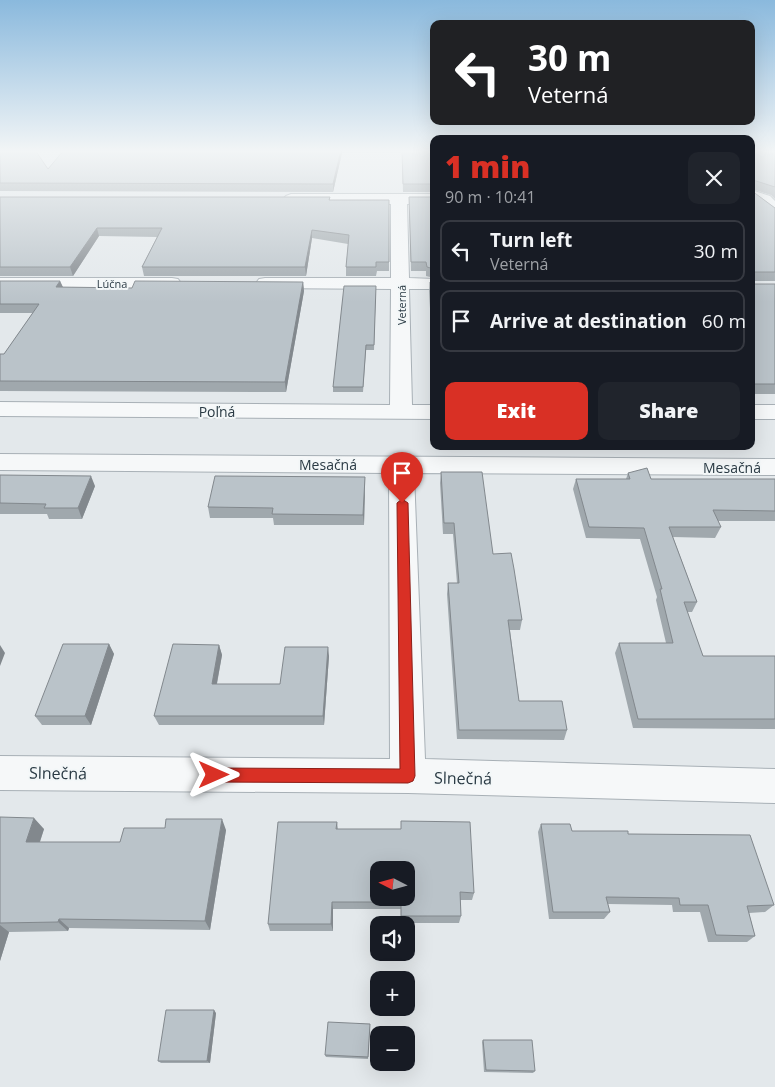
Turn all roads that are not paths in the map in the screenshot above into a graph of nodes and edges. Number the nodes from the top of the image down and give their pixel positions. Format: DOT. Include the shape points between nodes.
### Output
graph roads {
  1 [pos="399,201"];
  2 [pos="0,282"];
  3 [pos="186,283"];
  4 [pos="245,283"];
  5 [pos="401,284"];
  6 [pos="430,284"];
  7 [pos="0,409"];
  8 [pos="401,412"];
  9 [pos="430,412"];
  10 [pos="755,412"];
  11 [pos="775,412"];
  12 [pos="0,462"];
  13 [pos="401,464"];
  14 [pos="775,467"];
  15 [pos="0,773"];
  16 [pos="408,776"];
  17 [pos="775,786"];
  1 -- 5 [label="street, Veterná"];
  2 -- 3 [label="street, Lúčna"];
  4 -- 5 [label="street"];
  5 -- 6 [label="street"];
  5 -- 8 [label="street, Veterná"];
  7 -- 8 [label="street, Poľná"];
  8 -- 9 [label="street, Poľná"];
  10 -- 11 [label="street"];
  12 -- 13 [label="street, Mesačná"];
  13 -- 14 [label="street, Mesačná"];
  13 -- 16 [label="street"];
  15 -- 16 [label="street, Slnečná"];
  16 -- 17 [label="street, Slnečná"];
}
